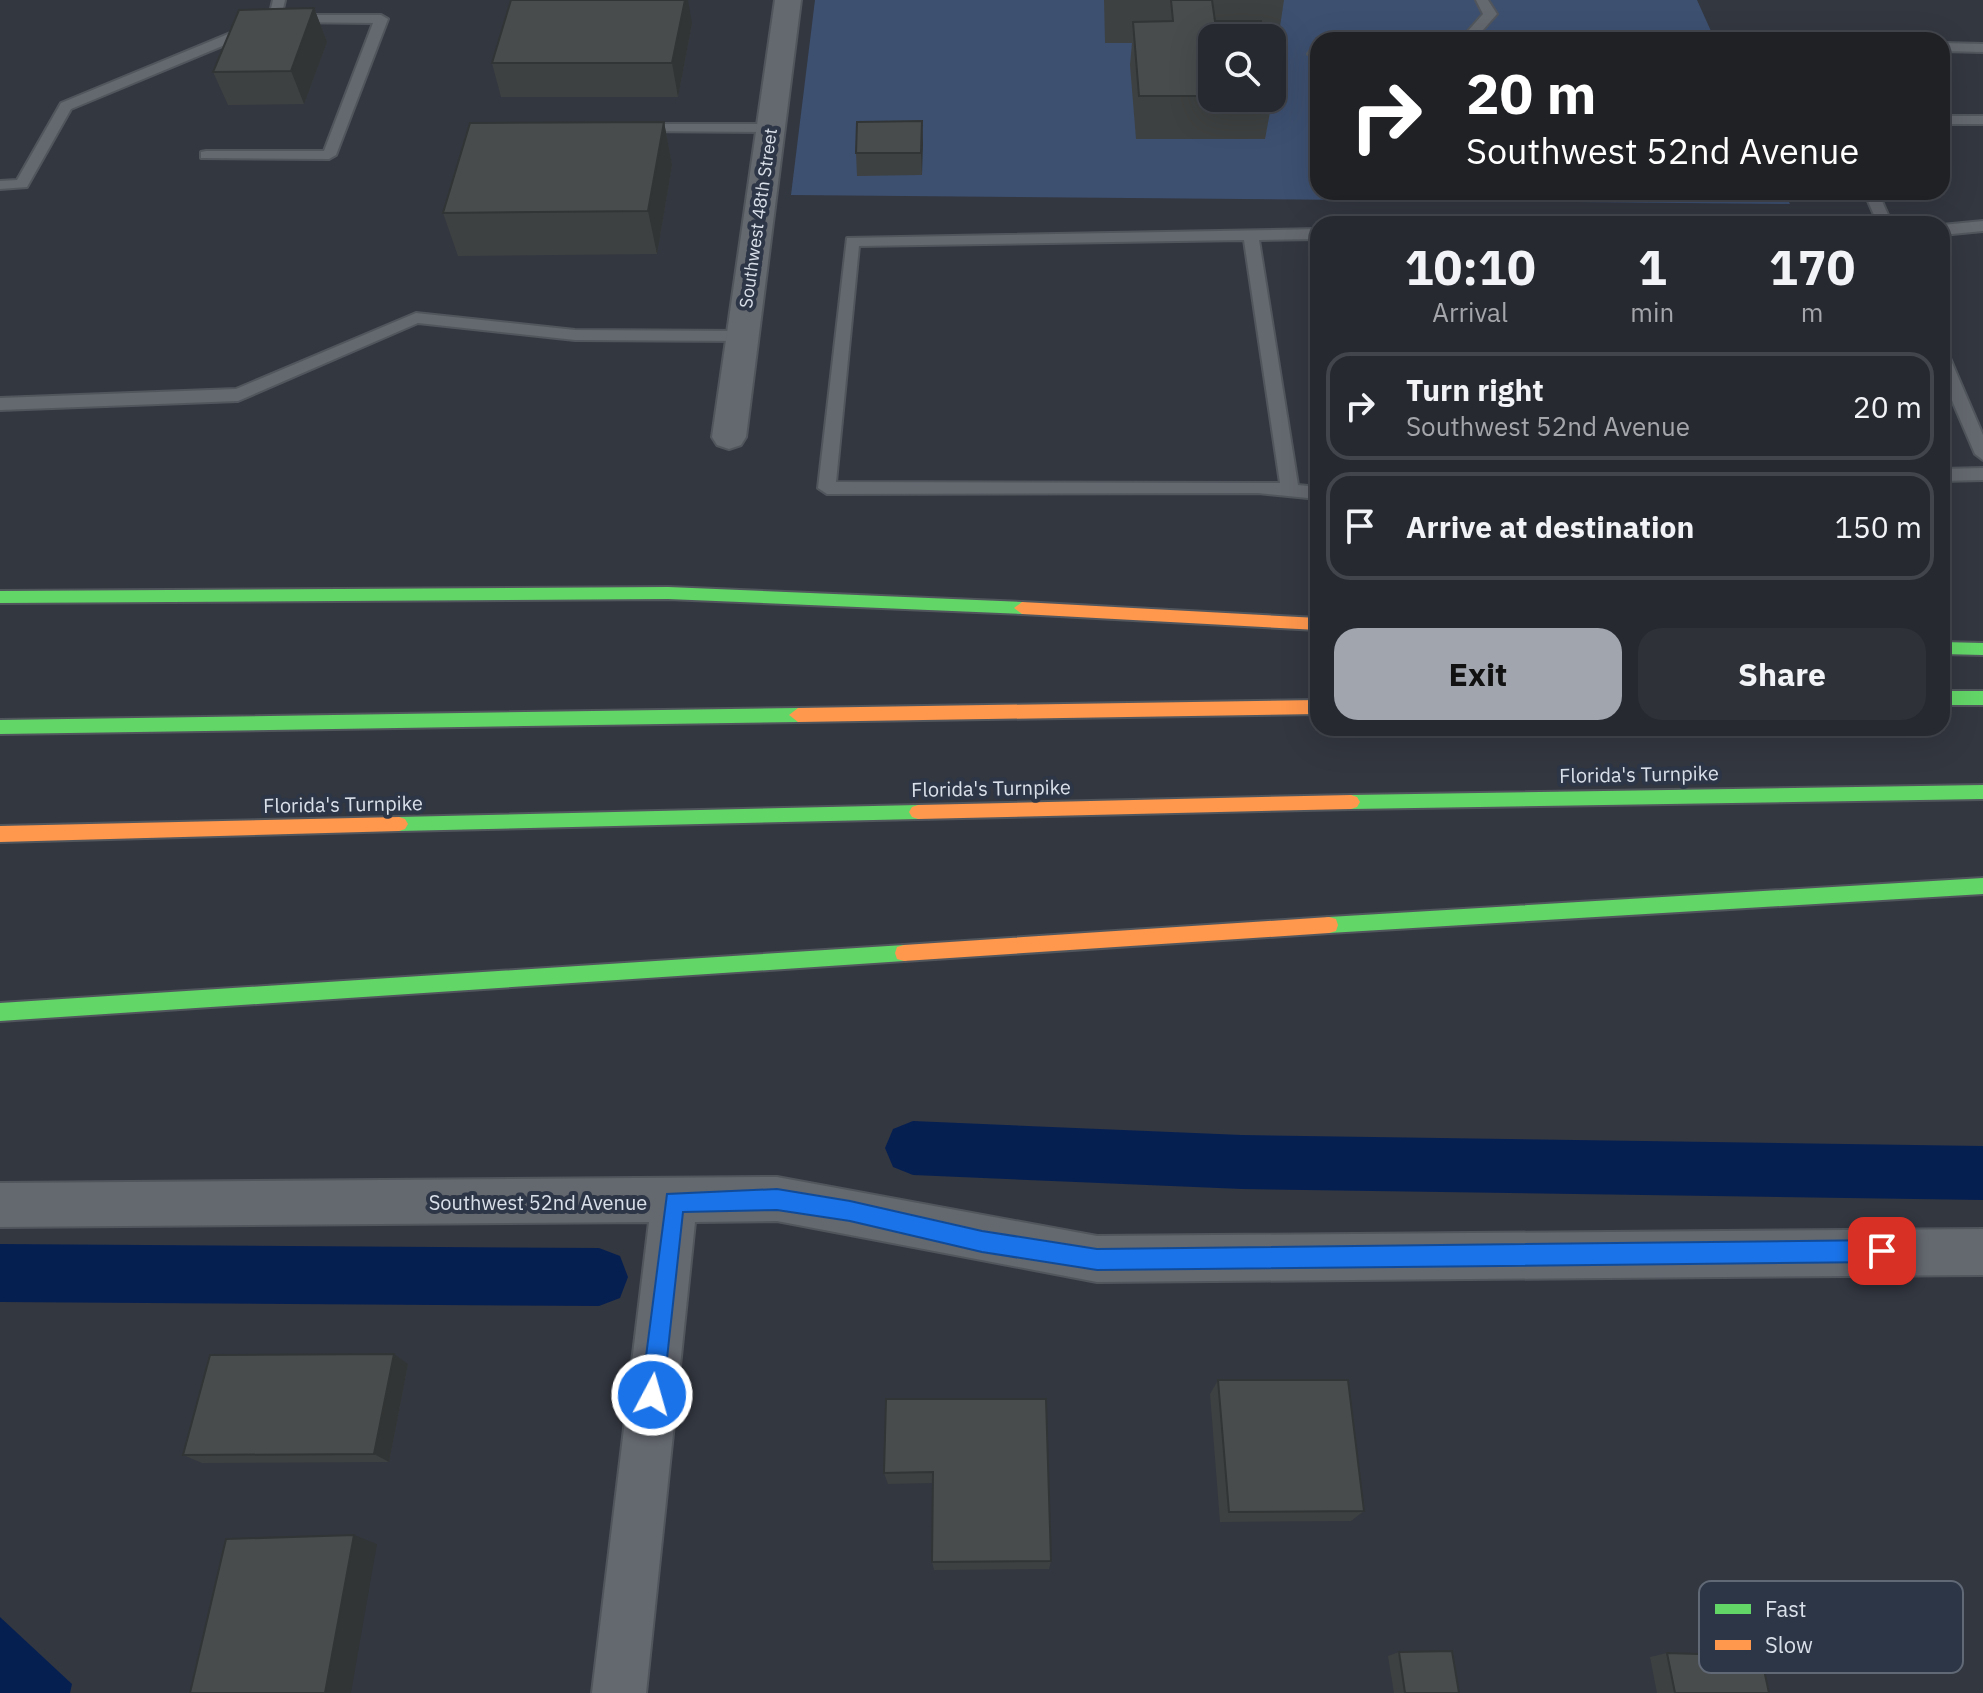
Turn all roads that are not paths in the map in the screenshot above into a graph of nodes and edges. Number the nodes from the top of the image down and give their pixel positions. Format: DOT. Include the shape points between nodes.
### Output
graph roads {
  1 [pos="279,0"];
  2 [pos="788,0"];
  3 [pos="1482,0"];
  4 [pos="275,19"];
  5 [pos="1474,32"];
  6 [pos="1950,47"];
  7 [pos="1983,48"];
  8 [pos="1950,120"];
  9 [pos="1983,120"];
  10 [pos="619,128"];
  11 [pos="771,128"];
  12 [pos="206,155"];
  13 [pos="0,185"];
  14 [pos="1983,226"];
  15 [pos="1950,229"];
  16 [pos="1310,234"];
  17 [pos="1251,235"];
  18 [pos="742,336"];
  19 [pos="1950,377"];
  20 [pos="0,404"];
  21 [pos="729,437"];
  22 [pos="1983,454"];
  23 [pos="1983,474"];
  24 [pos="1950,475"];
  25 [pos="1290,490"];
  26 [pos="1310,492"];
  27 [pos="0,597"];
  28 [pos="1310,624"];
  29 [pos="1950,648"];
  30 [pos="1983,649"];
  31 [pos="1950,698"];
  32 [pos="1983,698"];
  33 [pos="1310,707"];
  34 [pos="0,727"];
  35 [pos="1983,792"];
  36 [pos="0,834"];
  37 [pos="1983,886"];
  38 [pos="0,1012"];
  39 [pos="674,1202"];
  40 [pos="0,1205"];
  41 [pos="1983,1252"];
  42 [pos="619,1693"];
  1 -- 4 [label="lane"];
  2 -- 11 [label="street, Southwest 48th Street"];
  3 -- 5 [label="lane" via="1490,14"];
  4 -- 12 [label="lane" via="381,19 329,155"];
  4 -- 13 [label="lane" via="66,106 22,184"];
  6 -- 7 [label="lane"];
  8 -- 9 [label="lane"];
  10 -- 11 [label="lane"];
  11 -- 18 [label="street, Southwest 48th Street"];
  14 -- 15 [label="lane"];
  16 -- 17 [label="lane"];
  17 -- 25 [label="lane"];
  17 -- 25 [label="lane" via="852,241 827,488"];
  18 -- 20 [label="lane" via="575,335 416,318 238,395"];
  18 -- 21 [label="street, Southwest 48th Street"];
  19 -- 22 [label="lane"];
  23 -- 24 [label="lane"];
  25 -- 26 [label="lane"];
  27 -- 28 [label="highway" via="668,593"];
  29 -- 30 [label="highway"];
  31 -- 32 [label="highway"];
  33 -- 34 [label="highway"];
  35 -- 36 [label="highway, Florida's Turnpike"];
  37 -- 38 [label="highway"];
  39 -- 40 [label="street, Southwest 52nd Avenue"];
  39 -- 41 [label="street, Southwest 52nd Avenue" via="777,1199 1097,1259"];
  39 -- 42 [label="street"];
}
